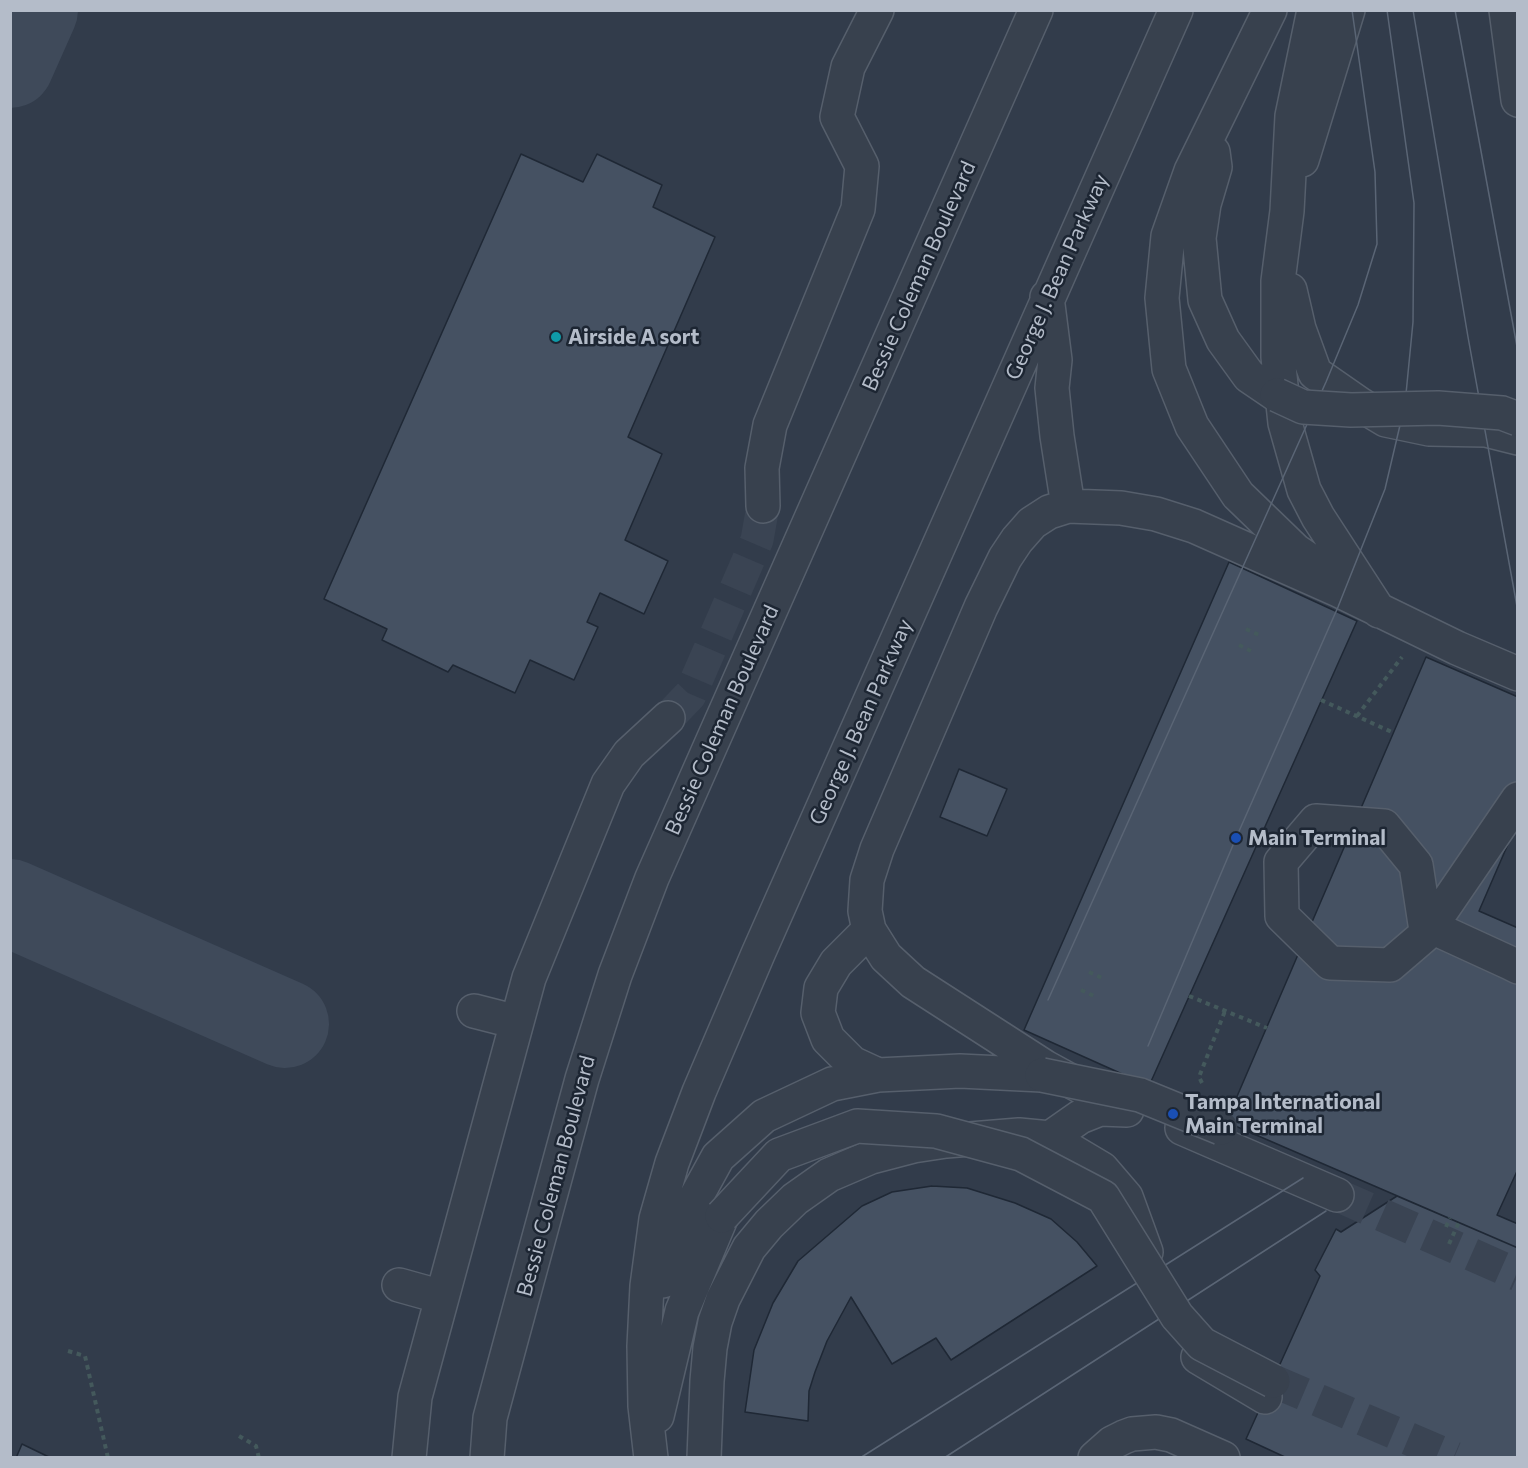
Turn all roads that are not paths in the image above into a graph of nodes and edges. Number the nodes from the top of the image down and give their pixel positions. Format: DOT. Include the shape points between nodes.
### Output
graph roads {
  1 [pos="877,10"];
  2 [pos="1036,10"];
  3 [pos="1176,10"];
  4 [pos="1270,10"];
  5 [pos="1314,10"];
  6 [pos="1348,10"];
  7 [pos="1506,10"];
  8 [pos="1518,100"];
  9 [pos="1211,129"];
  10 [pos="1287,211"];
  11 [pos="1282,250"];
  12 [pos="1047,297"];
  13 [pos="1518,419"];
  14 [pos="1518,438"];
  15 [pos="763,506"];
  16 [pos="1068,506"];
  17 [pos="1379,611"];
  18 [pos="1449,641"];
  19 [pos="1518,667"];
  20 [pos="1518,674"];
  21 [pos="668,718"];
  22 [pos="1518,799"];
  23 [pos="869,930"];
  24 [pos="1518,966"];
  25 [pos="474,1011"];
  26 [pos="518,1022"];
  27 [pos="887,1074"];
  28 [pos="1124,1110"];
  29 [pos="1219,1135"];
  30 [pos="1050,1138"];
  31 [pos="1340,1188"];
  32 [pos="399,1285"];
  33 [pos="442,1297"];
  34 [pos="644,1346"];
  35 [pos="651,1451"];
  36 [pos="409,1458"];
  37 [pos="487,1458"];
  38 [pos="704,1458"];
  39 [pos="1095,1458"];
  40 [pos="1223,1458"];
  1 -- 15 [label="street" via="848,67 837,117 862,166 858,209 770,425 762,468"];
  2 -- 37 [label="street, Bessie Coleman Boulevard" via="652,878 615,975 582,1079 490,1418"];
  3 -- 12 [label="street, George J. Bean Parkway"];
  4 -- 9 [label="street"];
  5 -- 10 [label="street" via="1292,116"];
  6 -- 10 [label="street"];
  7 -- 8 [label="street"];
  9 -- 13 [label="street, bridge" via="1215,167 1199,238 1205,300 1223,340 1249,376 1303,407 1438,408 1502,413"];
  9 -- 18 [label="street" via="1168,236 1162,298 1169,369 1192,426 1238,495 1296,550 1378,606"];
  10 -- 11 [label="street"];
  11 -- 14 [label="street" via="1299,329 1315,373 1386,420 1429,429 1486,430"];
  11 -- 17 [label="street" via="1278,357 1285,423 1304,490"];
  12 -- 16 [label="street" via="1055,360 1052,388"];
  12 -- 34 [label="street, George J. Bean Parkway" via="699,1092 656,1219"];
  16 -- 17 [label="street" via="1121,508 1194,526"];
  16 -- 23 [label="street" via="1032,523 994,577 877,849 867,880 865,911"];
  17 -- 18 [label="street"];
  18 -- 19 [label="street"];
  18 -- 20 [label="street"];
  21 -- 26 [label="street" via="629,754 608,783 529,978"];
  22 -- 24 [label="street" via="1432,925 1425,935 1390,965 1330,963 1282,916 1281,862 1316,821 1384,826 1416,866 1425,924 1436,929 1457,939"];
  23 -- 27 [label="street" via="836,963 820,988 818,1013 828,1039 852,1062"];
  23 -- 28 [label="street" via="886,957 913,982 1062,1077"];
  25 -- 26 [label="street"];
  26 -- 33 [label="street"];
  27 -- 29 [label="street, bridge" via="960,1071 1042,1075 1140,1095"];
  27 -- 34 [label="street" via="832,1084 764,1116 717,1158 669,1259"];
  28 -- 29 [label="street"];
  28 -- 30 [label="street" via="1100,1109 1080,1117"];
  29 -- 31 [label="street"];
  30 -- 35 [label="street, bridge" via="1102,1168 1126,1197 1174,1334 1200,1359 1269,1389 1202,1344 1177,1316 1103,1197 1021,1154 936,1131 857,1126 779,1155 722,1216 682,1311"];
  30 -- 38 [label="street" via="1000,1136 914,1146 871,1157 829,1175 795,1199 749,1248 723,1299 709,1359"];
  32 -- 33 [label="street"];
  33 -- 36 [label="street" via="415,1397"];
  34 -- 35 [label="street, George J. Bean Parkway"];
  39 -- 40 [label="street" via="1124,1437 1156,1432"];
}
